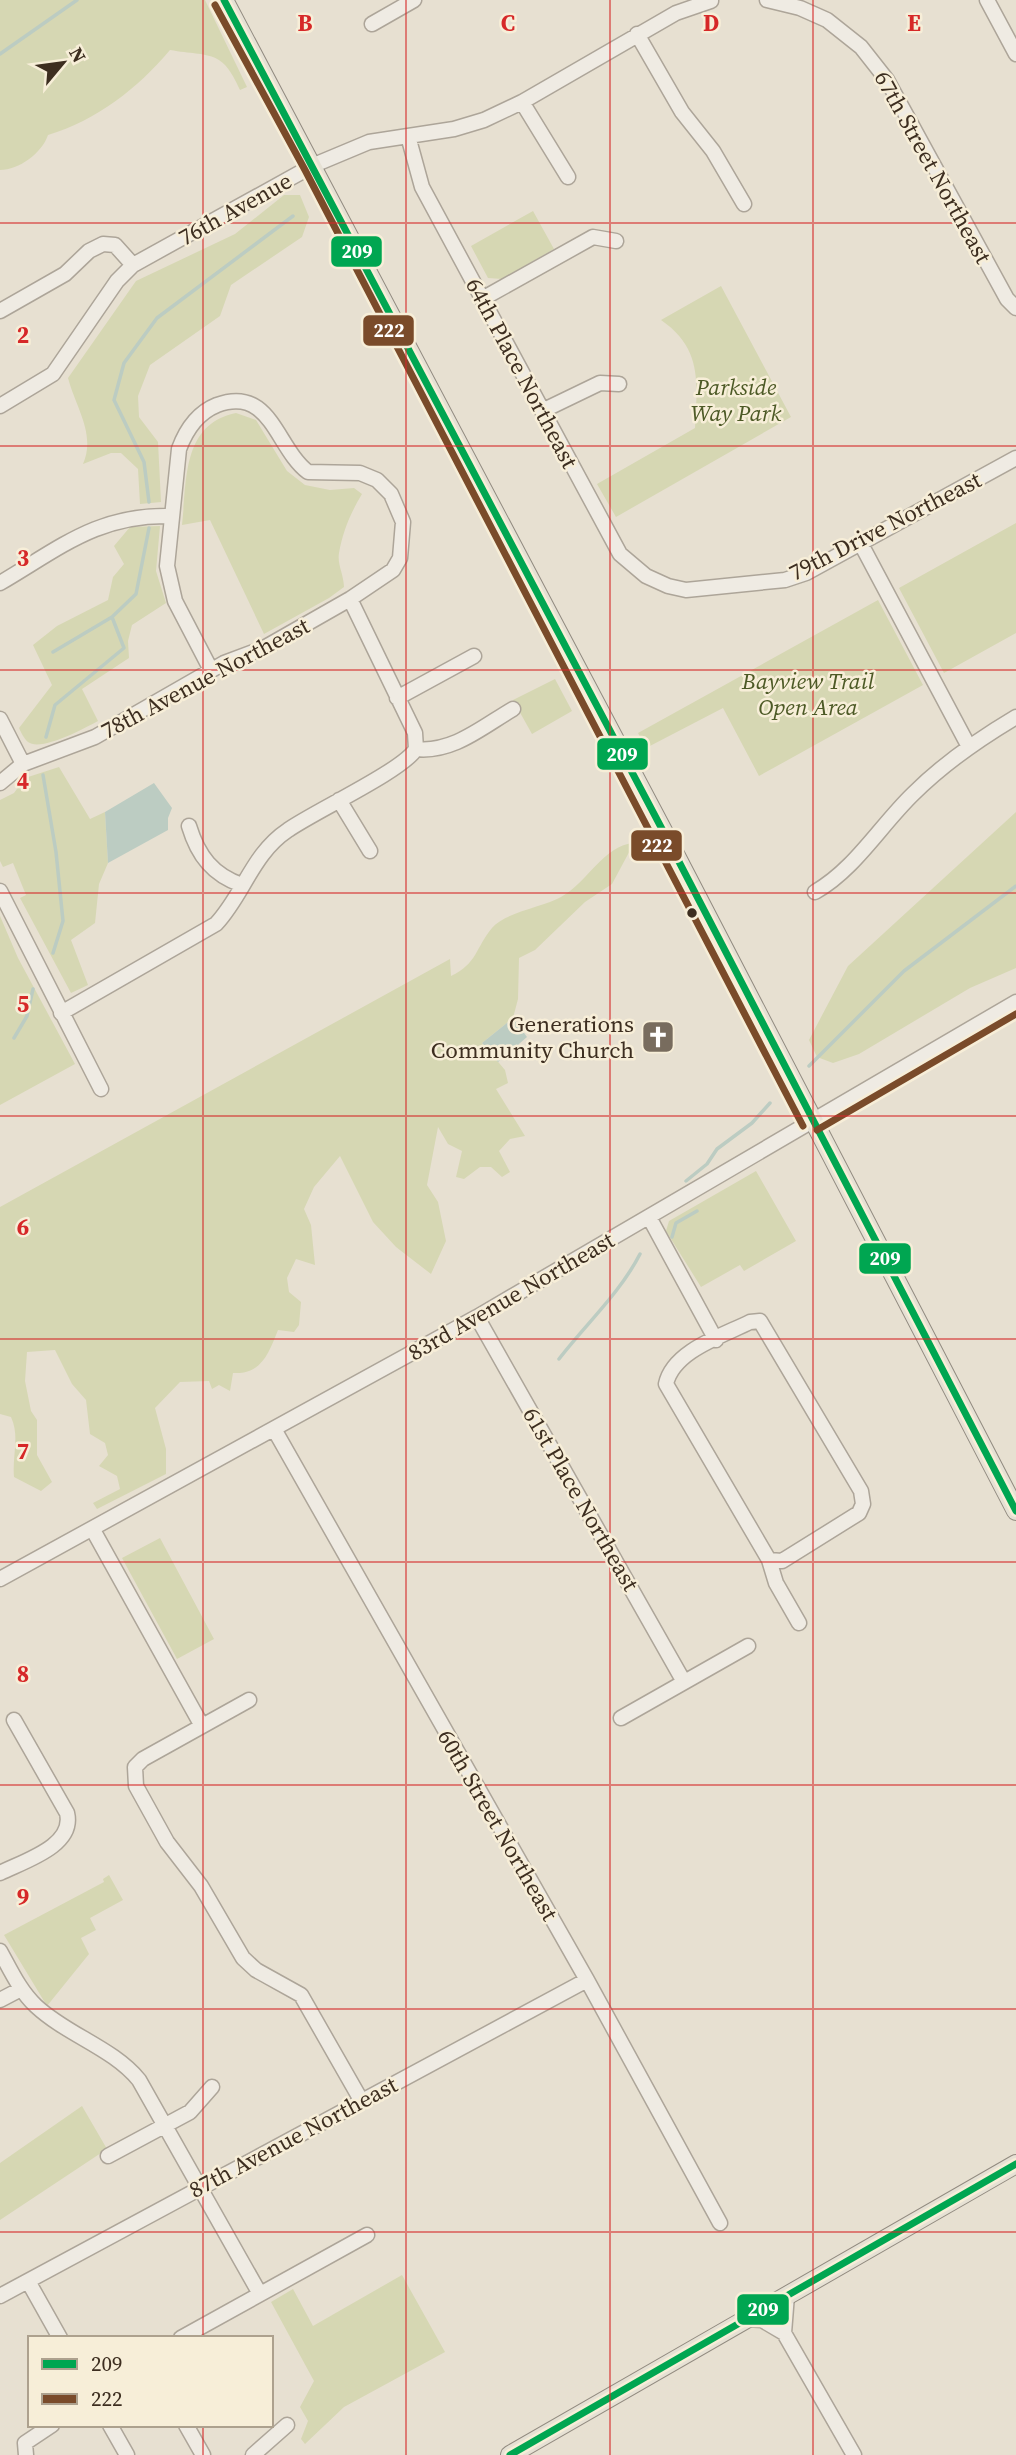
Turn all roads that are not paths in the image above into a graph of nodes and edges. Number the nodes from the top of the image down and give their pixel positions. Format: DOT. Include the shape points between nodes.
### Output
graph roads {
  1 [pos="224,0"];
  2 [pos="414,0"];
  3 [pos="714,0"];
  4 [pos="767,0"];
  5 [pos="987,0"];
  6 [pos="802,4"];
  7 [pos="372,24"];
  8 [pos="637,34"];
  9 [pos="1016,54"];
  10 [pos="522,102"];
  11 [pos="408,135"];
  12 [pos="314,165"];
  13 [pos="568,177"];
  14 [pos="744,204"];
  15 [pos="615,241"];
  16 [pos="133,265"];
  17 [pos="482,299"];
  18 [pos="1016,308"];
  19 [pos="0,311"];
  20 [pos="619,384"];
  21 [pos="0,407"];
  22 [pos="542,411"];
  23 [pos="1016,458"];
  24 [pos="171,516"];
  25 [pos="860,544"];
  26 [pos="0,583"];
  27 [pos="668,586"];
  28 [pos="349,599"];
  29 [pos="474,656"];
  30 [pos="211,670"];
  31 [pos="397,698"];
  32 [pos="513,709"];
  33 [pos="1016,717"];
  34 [pos="0,719"];
  35 [pos="968,746"];
  36 [pos="416,749"];
  37 [pos="23,764"];
  38 [pos="0,783"];
  39 [pos="338,800"];
  40 [pos="189,826"];
  41 [pos="370,851"];
  42 [pos="242,885"];
  43 [pos="0,891"];
  44 [pos="815,891"];
  45 [pos="1016,1002"];
  46 [pos="61,1013"];
  47 [pos="101,1089"];
  48 [pos="812,1121"];
  49 [pos="649,1217"];
  50 [pos="477,1317"];
  51 [pos="716,1339"];
  52 [pos="274,1429"];
  53 [pos="1016,1511"];
  54 [pos="93,1530"];
  55 [pos="769,1560"];
  56 [pos="0,1579"];
  57 [pos="799,1623"];
  58 [pos="748,1646"];
  59 [pos="684,1682"];
  60 [pos="249,1700"];
  61 [pos="621,1718"];
  62 [pos="14,1720"];
  63 [pos="202,1726"];
  64 [pos="0,1873"];
  65 [pos="0,1951"];
  66 [pos="587,1980"];
  67 [pos="21,1989"];
  68 [pos="0,2000"];
  69 [pos="212,2087"];
  70 [pos="361,2101"];
  71 [pos="166,2125"];
  72 [pos="108,2156"];
  73 [pos="1016,2164"];
  74 [pos="200,2187"];
  75 [pos="720,2222"];
  76 [pos="367,2235"];
  77 [pos="28,2281"];
  78 [pos="260,2294"];
  79 [pos="787,2295"];
  80 [pos="0,2296"];
  81 [pos="746,2319"];
  82 [pos="784,2333"];
  83 [pos="59,2336"];
  84 [pos="185,2336"];
  85 [pos="287,2425"];
  86 [pos="50,2427"];
  87 [pos="111,2427"];
  88 [pos="187,2427"];
  89 [pos="25,2449"];
  90 [pos="127,2455"];
  91 [pos="203,2455"];
  92 [pos="253,2455"];
  93 [pos="510,2455"];
  94 [pos="854,2455"];
  1 -- 12 [label="main road"];
  2 -- 7 [label="street"];
  3 -- 8 [label="street, 76th Avenue"];
  4 -- 6 [label="street, 67th Street Northeast"];
  5 -- 9 [label="street"];
  6 -- 18 [label="street, 67th Street Northeast" via="861,47 887,79"];
  8 -- 10 [label="street, 76th Avenue"];
  8 -- 14 [label="street"];
  10 -- 11 [label="street, 76th Avenue" via="454,129"];
  10 -- 13 [label="street"];
  11 -- 12 [label="street, 76th Avenue" via="369,142"];
  11 -- 17 [label="street, 64th Place Northeast" via="422,187"];
  12 -- 16 [label="street, 76th Avenue"];
  12 -- 48 [label="main road"];
  15 -- 17 [label="street" via="593,237"];
  16 -- 19 [label="street" via="115,245 103,244 65,274"];
  16 -- 21 [label="street, 76th Avenue" via="53,374"];
  17 -- 22 [label="street, 64th Place Northeast"];
  20 -- 22 [label="street" via="600,383"];
  22 -- 27 [label="street, 64th Place Northeast" via="620,554 646,576"];
  23 -- 25 [label="street, 79th Drive Northeast"];
  24 -- 26 [label="street" via="126,517 106,523"];
  24 -- 28 [label="street, 78th Avenue Northeast" via="178,449 185,433 200,414 215,406 244,402 273,422 291,456 308,472 360,473 377,480 391,494 403,523 400,558 381,580"];
  24 -- 30 [label="street" via="170,585"];
  25 -- 27 [label="street, 79th Drive Northeast" via="785,580 699,589"];
  25 -- 35 [label="street"];
  28 -- 30 [label="street, 78th Avenue Northeast" via="249,656"];
  28 -- 31 [label="street"];
  29 -- 31 [label="street"];
  30 -- 37 [label="street, 78th Avenue Northeast" via="95,737"];
  31 -- 36 [label="street" via="415,733"];
  32 -- 36 [label="street" via="448,748"];
  33 -- 35 [label="street"];
  34 -- 37 [label="street"];
  35 -- 44 [label="street" via="913,794 835,880"];
  36 -- 39 [label="street" via="398,765"];
  37 -- 38 [label="street, 78th Avenue Northeast"];
  39 -- 41 [label="street"];
  39 -- 42 [label="street" via="272,842"];
  40 -- 42 [label="street" via="197,851 223,877"];
  42 -- 46 [label="street" via="226,913 203,935"];
  43 -- 46 [label="street"];
  45 -- 48 [label="street, 83rd Avenue Northeast"];
  46 -- 47 [label="street"];
  48 -- 49 [label="street, 83rd Avenue Northeast"];
  48 -- 53 [label="main road"];
  49 -- 50 [label="street, 83rd Avenue Northeast"];
  49 -- 51 [label="street"];
  50 -- 52 [label="street, 83rd Avenue Northeast"];
  50 -- 59 [label="street, 61st Place Northeast"];
  51 -- 55 [label="street" via="671,1368 666,1384"];
  51 -- 55 [label="street" via="760,1321 860,1491 863,1504 859,1513 782,1561"];
  52 -- 54 [label="street, 83rd Avenue Northeast"];
  52 -- 66 [label="street, 60th Street Northeast"];
  54 -- 56 [label="street, 83rd Avenue Northeast"];
  54 -- 63 [label="street"];
  55 -- 57 [label="street" via="776,1583"];
  58 -- 59 [label="street"];
  59 -- 61 [label="street"];
  60 -- 63 [label="street"];
  62 -- 64 [label="street" via="67,1813 68,1830 56,1843"];
  63 -- 70 [label="street" via="143,1759 133,1772 136,1786 243,1958 301,1995"];
  65 -- 67 [label="street"];
  66 -- 70 [label="street, 87th Avenue Northeast"];
  66 -- 75 [label="street, 60th Street Northeast"];
  67 -- 68 [label="street"];
  67 -- 71 [label="street" via="46,2015 134,2074"];
  69 -- 71 [label="street" via="190,2112"];
  70 -- 74 [label="street, 87th Avenue Northeast"];
  71 -- 72 [label="street"];
  71 -- 74 [label="street"];
  73 -- 79 [label="main road"];
  74 -- 77 [label="street, 87th Avenue Northeast"];
  74 -- 78 [label="street"];
  76 -- 78 [label="street"];
  77 -- 80 [label="street, 87th Avenue Northeast"];
  77 -- 83 [label="street"];
  78 -- 84 [label="street"];
  79 -- 81 [label="main road"];
  79 -- 82 [label="street"];
  81 -- 82 [label="street" via="762,2320"];
  81 -- 93 [label="main road"];
  82 -- 94 [label="street"];
  85 -- 92 [label="street"];
  86 -- 89 [label="street"];
  87 -- 90 [label="street"];
  88 -- 91 [label="street"];
}
